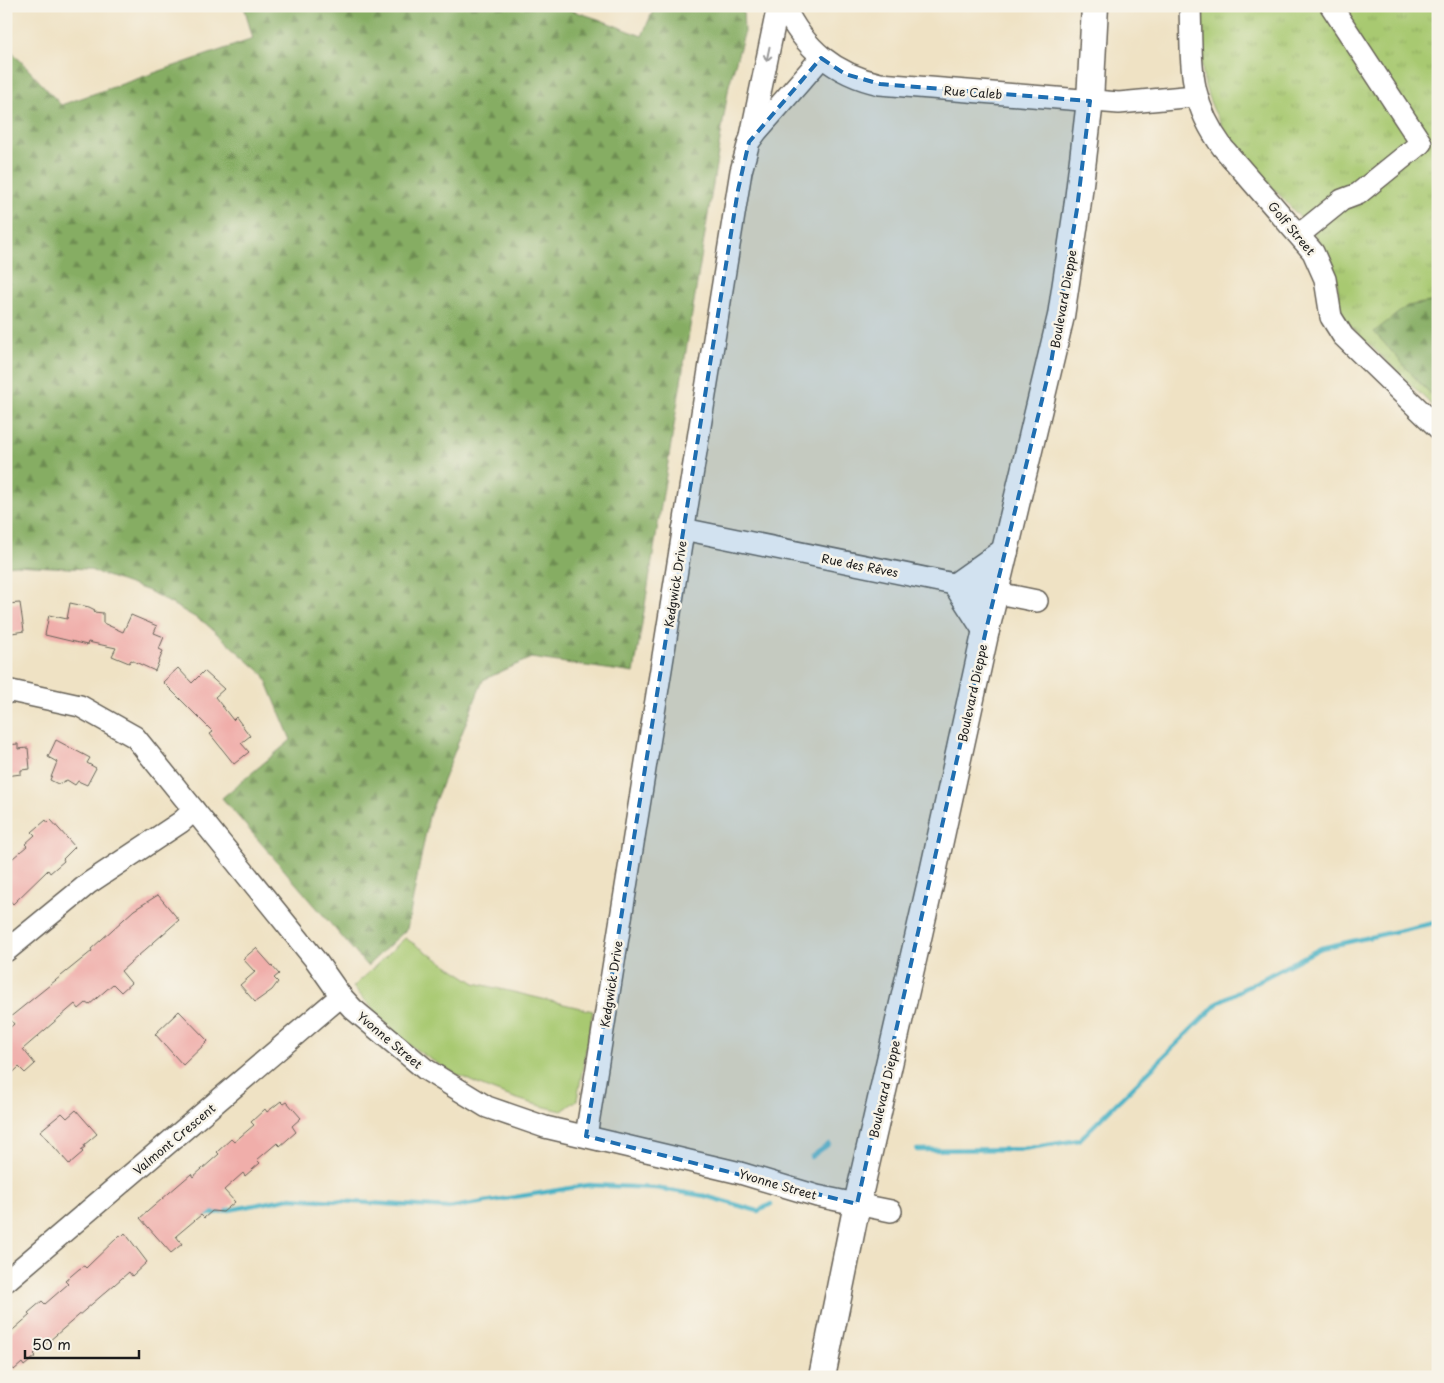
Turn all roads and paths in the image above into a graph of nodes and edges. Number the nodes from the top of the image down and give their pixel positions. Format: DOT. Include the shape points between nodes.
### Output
graph roads {
  1 [pos="778,6"];
  2 [pos="784,6"];
  3 [pos="1096,6"];
  4 [pos="1190,6"];
  5 [pos="1332,6"];
  6 [pos="821,58"];
  7 [pos="1196,96"];
  8 [pos="1090,101"];
  9 [pos="749,142"];
  10 [pos="1300,234"];
  11 [pos="1438,428"];
  12 [pos="683,529"];
  13 [pos="1005,552"];
  14 [pos="957,585"];
  15 [pos="996,592"];
  16 [pos="1037,601"];
  17 [pos="986,630"];
  18 [pos="6,693"];
  19 [pos="194,810"];
  20 [pos="6,951"];
  21 [pos="341,996"];
  22 [pos="586,1136"];
  23 [pos="857,1204"];
  24 [pos="891,1211"];
  25 [pos="6,1281"];
  26 [pos="822,1377"];
  1 -- 9 [label="street, one-way"];
  2 -- 6 [label="street, Rue Caleb" via="802,37"];
  3 -- 8 [label="main road, Boulevard Dieppe"];
  4 -- 7 [label="street, Golf Street"];
  5 -- 10 [label="street" via="1421,143 1358,194 1342,200"];
  6 -- 8 [label="street, Rue Caleb" via="845,74 880,84"];
  6 -- 9 [label="street, Kedgwick Drive" via="773,110"];
  7 -- 8 [label="street, Rue Caleb" via="1129,103"];
  7 -- 10 [label="street, Golf Street" via="1206,123 1223,148"];
  8 -- 13 [label="main road, Boulevard Dieppe" via="1078,209 1061,316"];
  9 -- 12 [label="street, Kedgwick Drive" via="739,180"];
  10 -- 11 [label="street, Golf Street" via="1322,267 1331,317 1338,330"];
  12 -- 14 [label="street, Rue des Rêves"];
  12 -- 22 [label="street, Kedgwick Drive"];
  13 -- 14 [label="main road"];
  13 -- 15 [label="main road, Boulevard Dieppe"];
  14 -- 15 [label="street, Rue des Rêves"];
  14 -- 17 [label="main road"];
  15 -- 16 [label="street, Rue des Rêves"];
  15 -- 17 [label="main road, Boulevard Dieppe"];
  17 -- 23 [label="main road, Boulevard Dieppe"];
  18 -- 19 [label="street, Yvonne Street" via="11,691 80,706 135,737"];
  19 -- 20 [label="street" via="89,883"];
  19 -- 21 [label="street, Yvonne Street"];
  21 -- 22 [label="street, Yvonne Street" via="425,1069 487,1107 545,1127"];
  21 -- 25 [label="street, Valmont Crescent"];
  22 -- 23 [label="street, Yvonne Street"];
  23 -- 24 [label="street, Yvonne Street"];
  23 -- 26 [label="main road, Boulevard Dieppe"];
}
